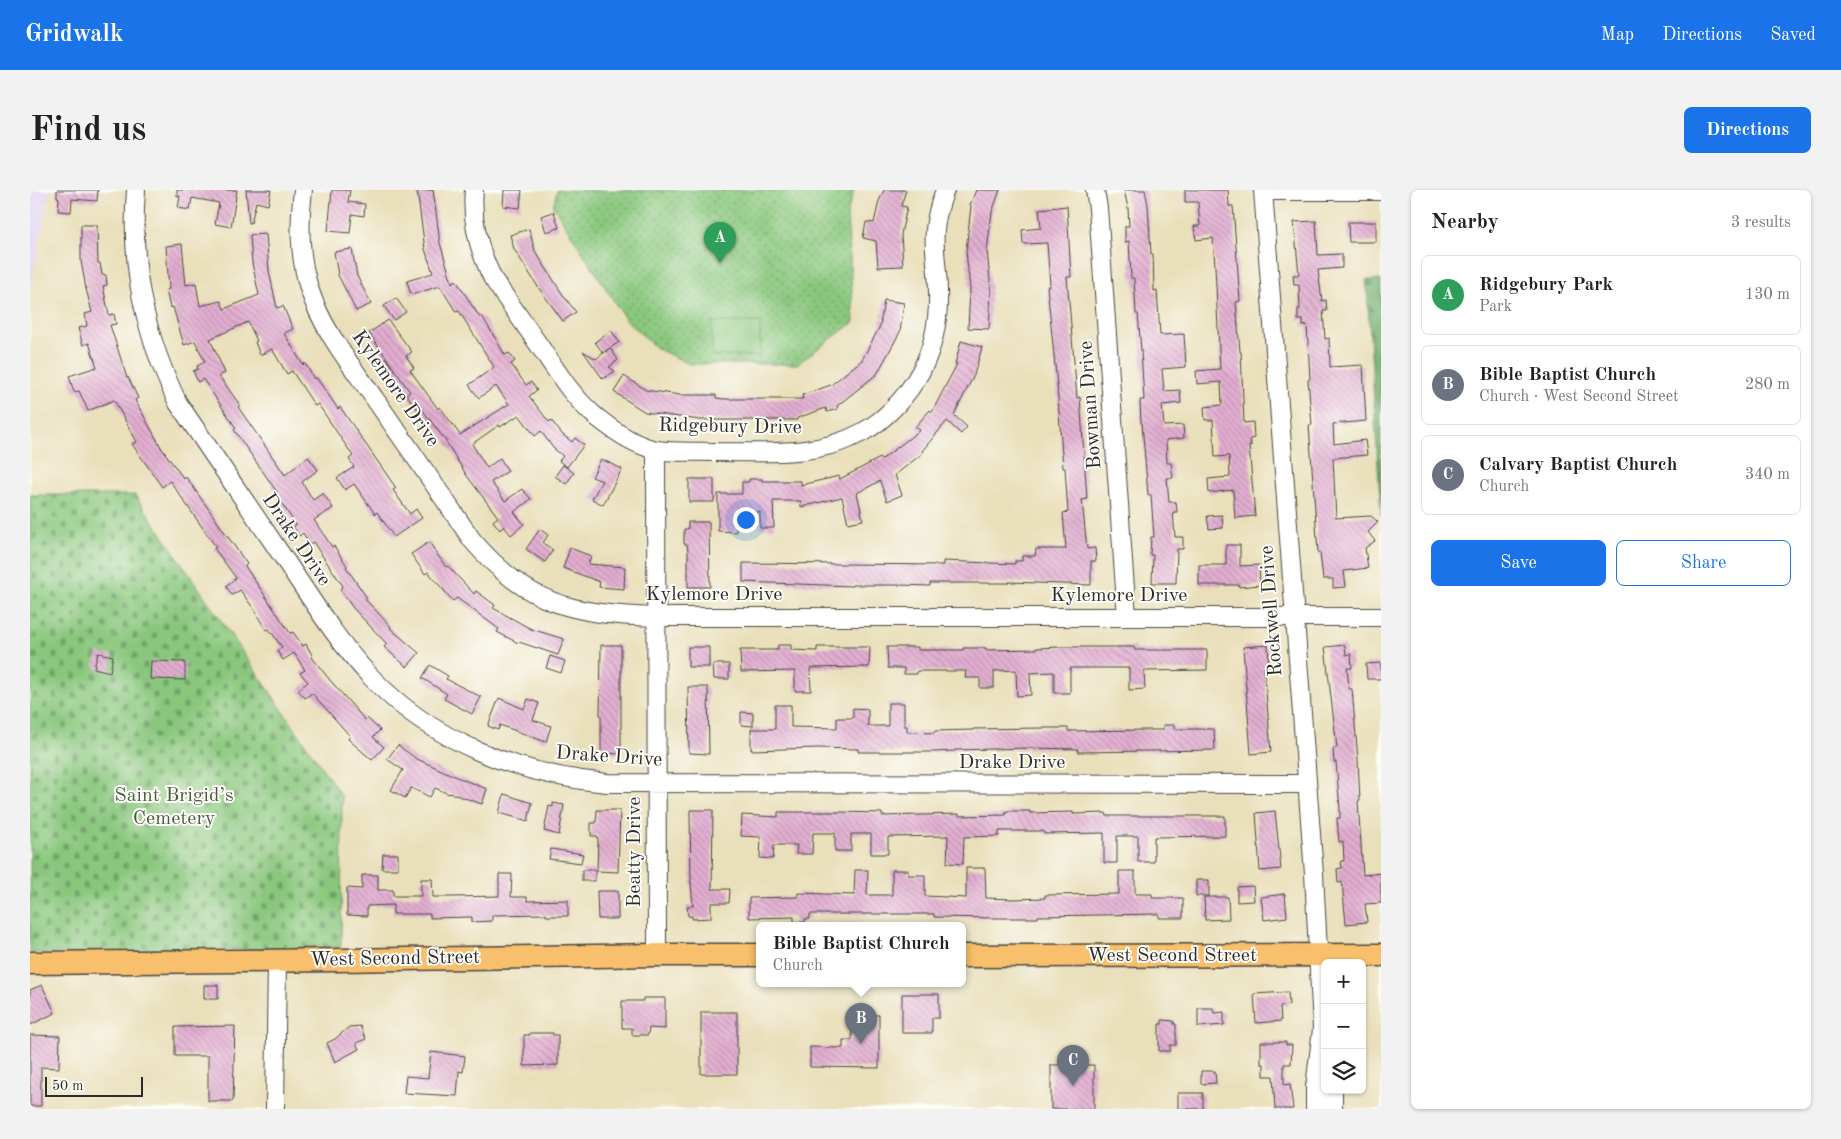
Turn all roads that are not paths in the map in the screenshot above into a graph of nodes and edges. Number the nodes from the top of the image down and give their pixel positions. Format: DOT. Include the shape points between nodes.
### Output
graph roads {
  1 [pos="136,190"];
  2 [pos="303,190"];
  3 [pos="474,190"];
  4 [pos="945,190"];
  5 [pos="1095,190"];
  6 [pos="1263,190"];
  7 [pos="1381,191"];
  8 [pos="656,450"];
  9 [pos="656,617"];
  10 [pos="1127,617"];
  11 [pos="1294,617"];
  12 [pos="1381,617"];
  13 [pos="656,784"];
  14 [pos="1306,784"];
  15 [pos="657,955"];
  16 [pos="756,955"];
  17 [pos="1318,955"];
  18 [pos="1381,955"];
  19 [pos="966,956"];
  20 [pos="277,960"];
  21 [pos="30,963"];
  22 [pos="1321,1004"];
  23 [pos="1321,1048"];
  24 [pos="1333,1094"];
  25 [pos="275,1109"];
  26 [pos="1315,1109"];
  27 [pos="1333,1109"];
  1 -- 13 [label="street, Drake Drive" via="134,248 138,280 153,343 164,373 178,402 237,490 331,628 370,676 434,728 494,758 528,770 576,780"];
  2 -- 9 [label="street, Kylemore Drive" via="300,217 302,256 309,289 321,317 472,540 507,576 546,600 595,614"];
  3 -- 8 [label="street, Ridgebury Drive" via="475,228 487,267 573,395 605,423 634,442"];
  4 -- 8 [label="street, Ridgebury Drive" via="935,229 938,303 933,338 921,370 893,408 843,442 811,450"];
  5 -- 10 [label="street, Bowman Drive"];
  6 -- 7 [label="street"];
  6 -- 11 [label="street, Rockwell Drive"];
  8 -- 9 [label="street, Beatty Drive"];
  9 -- 10 [label="street, Kylemore Drive"];
  9 -- 13 [label="street, Beatty Drive"];
  10 -- 11 [label="street, Kylemore Drive"];
  11 -- 12 [label="street, Kylemore Drive"];
  11 -- 14 [label="street, Rockwell Drive"];
  13 -- 14 [label="street, Drake Drive"];
  13 -- 15 [label="street, Beatty Drive"];
  14 -- 17 [label="street, Rockwell Drive"];
  15 -- 16 [label="main road, West Second Street"];
  15 -- 20 [label="main road, West Second Street"];
  17 -- 18 [label="main road, West Second Street"];
  17 -- 19 [label="main road, West Second Street"];
  17 -- 22 [label="street, Rockwell Drive"];
  20 -- 21 [label="main road, West Second Street"];
  20 -- 25 [label="street"];
  23 -- 26 [label="street, Rockwell Drive"];
  24 -- 27 [label="street"];
}
